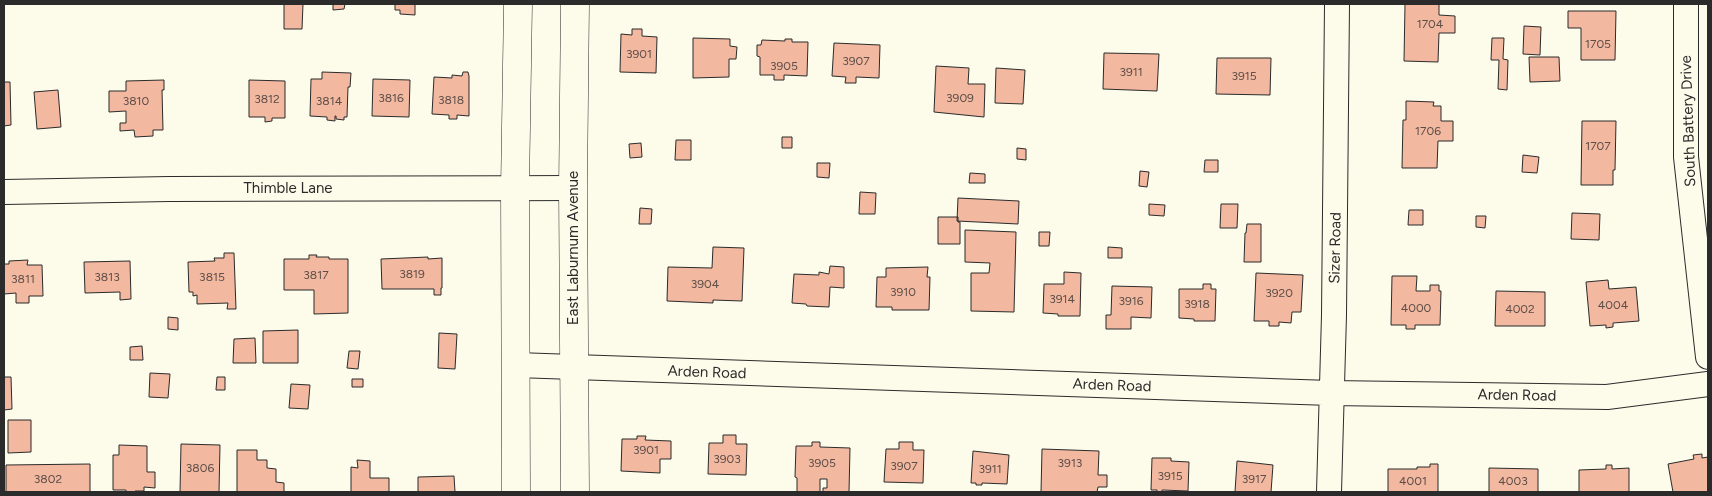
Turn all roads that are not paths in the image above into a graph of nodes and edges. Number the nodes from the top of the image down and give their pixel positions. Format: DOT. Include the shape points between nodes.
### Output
graph roads {
  1 [pos="518,4"];
  2 [pos="575,4"];
  3 [pos="1337,4"];
  4 [pos="1686,4"];
  5 [pos="515,188"];
  6 [pos="572,188"];
  7 [pos="4,192"];
  8 [pos="1708,357"];
  9 [pos="516,365"];
  10 [pos="574,367"];
  11 [pos="1708,384"];
  12 [pos="1331,393"];
  13 [pos="516,492"];
  14 [pos="576,492"];
  15 [pos="1329,492"];
  1 -- 5 [label="main road"];
  2 -- 6 [label="main road, East Laburnum Avenue"];
  3 -- 12 [label="street, Sizer Road"];
  4 -- 8 [label="street, South Battery Drive" via="1686,158"];
  5 -- 6 [label="street, Thimble Lane"];
  5 -- 7 [label="street, Thimble Lane"];
  5 -- 9 [label="main road"];
  6 -- 10 [label="main road, East Laburnum Avenue"];
  9 -- 10 [label="street, Arden Road"];
  9 -- 13 [label="main road"];
  10 -- 12 [label="street, Arden Road"];
  10 -- 14 [label="main road, East Laburnum Avenue"];
  11 -- 12 [label="street, Arden Road" via="1607,397"];
  12 -- 15 [label="street, Sizer Road"];
}
